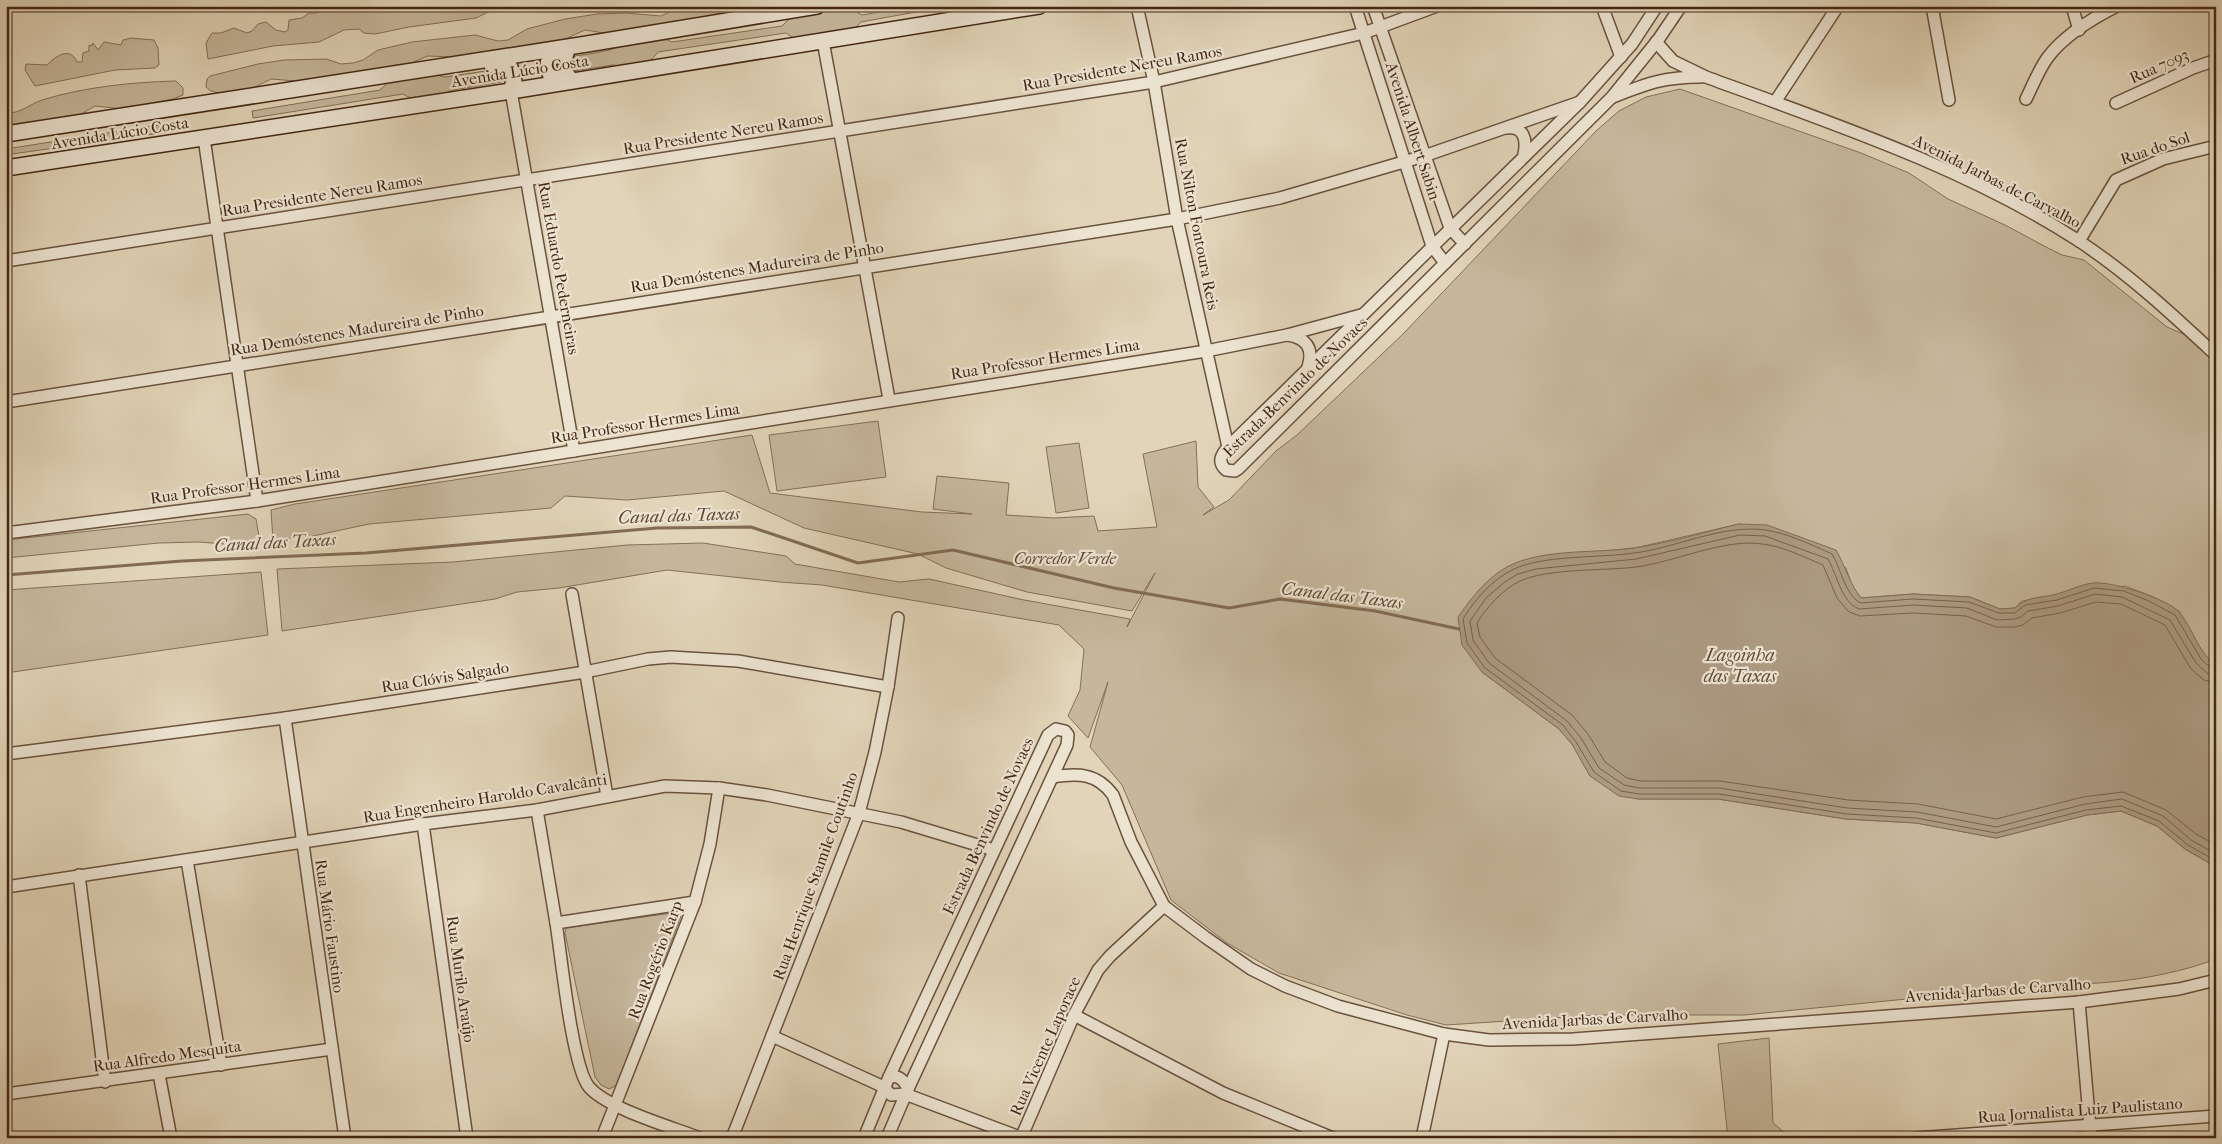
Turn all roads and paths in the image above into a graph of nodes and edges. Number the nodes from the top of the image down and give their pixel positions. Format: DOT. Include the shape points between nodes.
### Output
graph roads {
  1 [pos="817,6"];
  2 [pos="1039,6"];
  3 [pos="1136,6"];
  4 [pos="1355,6"];
  5 [pos="1373,6"];
  6 [pos="1437,6"];
  7 [pos="1602,6"];
  8 [pos="1657,6"];
  9 [pos="1681,6"];
  10 [pos="1838,6"];
  11 [pos="1932,6"];
  12 [pos="2072,6"];
  13 [pos="2112,7"];
  14 [pos="1380,28"];
  15 [pos="2079,30"];
  16 [pos="1364,33"];
  17 [pos="823,41"];
  18 [pos="1656,42"];
  19 [pos="587,44"];
  20 [pos="1621,57"];
  21 [pos="2216,60"];
  22 [pos="462,64"];
  23 [pos="592,77"];
  24 [pos="1706,77"];
  25 [pos="1154,82"];
  26 [pos="511,91"];
  27 [pos="1612,97"];
  28 [pos="2026,99"];
  29 [pos="1949,100"];
  30 [pos="1580,102"];
  31 [pos="1775,102"];
  32 [pos="2116,103"];
  33 [pos="1505,128"];
  34 [pos="839,132"];
  35 [pos="6,134"];
  36 [pos="204,138"];
  37 [pos="2216,146"];
  38 [pos="1524,154"];
  39 [pos="1424,156"];
  40 [pos="1406,161"];
  41 [pos="6,168"];
  42 [pos="528,180"];
  43 [pos="1177,219"];
  44 [pos="217,228"];
  45 [pos="1450,228"];
  46 [pos="2079,241"];
  47 [pos="1465,244"];
  48 [pos="1432,246"];
  49 [pos="6,261"];
  50 [pos="1445,263"];
  51 [pos="865,266"];
  52 [pos="1361,315"];
  53 [pos="551,316"];
  54 [pos="1286,335"];
  55 [pos="1206,351"];
  56 [pos="2216,355"];
  57 [pos="238,365"];
  58 [pos="1308,367"];
  59 [pos="889,399"];
  60 [pos="6,402"];
  61 [pos="1228,447"];
  62 [pos="574,451"];
  63 [pos="257,501"];
  64 [pos="6,533"];
  65 [pos="572,594"];
  66 [pos="898,618"];
  67 [pos="585,672"];
  68 [pos="888,687"];
  69 [pos="285,718"];
  70 [pos="6,754"];
  71 [pos="1053,777"];
  72 [pos="719,788"];
  73 [pos="607,796"];
  74 [pos="537,810"];
  75 [pos="859,813"];
  76 [pos="423,824"];
  77 [pos="302,842"];
  78 [pos="994,850"];
  79 [pos="187,860"];
  80 [pos="79,875"];
  81 [pos="6,887"];
  82 [pos="695,902"];
  83 [pos="1164,906"];
  84 [pos="556,923"];
  85 [pos="2216,980"];
  86 [pos="2079,1002"];
  87 [pos="1074,1015"];
  88 [pos="1444,1034"];
  89 [pos="772,1036"];
  90 [pos="332,1049"];
  91 [pos="221,1065"];
  92 [pos="160,1074"];
  93 [pos="105,1082"];
  94 [pos="887,1082"];
  95 [pos="906,1091"];
  96 [pos="6,1094"];
  97 [pos="616,1106"];
  98 [pos="2216,1116"];
  99 [pos="2090,1125"];
  100 [pos="171,1138"];
  101 [pos="345,1138"];
  102 [pos="467,1138"];
  103 [pos="602,1138"];
  104 [pos="700,1138"];
  105 [pos="732,1138"];
  106 [pos="864,1138"];
  107 [pos="887,1138"];
  108 [pos="1021,1138"];
  109 [pos="1333,1138"];
  110 [pos="1422,1138"];
  111 [pos="1916,1138"];
  112 [pos="2091,1138"];
  1 -- 19 [label="main road, Avenida Lúcio Costa"];
  2 -- 17 [label="main road, Avenida Lúcio Costa"];
  3 -- 25 [label="street, Rua Nilton Fontoura Reis"];
  4 -- 16 [label="street, Avenida Albert Sabin"];
  5 -- 14 [label="street, Avenida Albert Sabin"];
  6 -- 14 [label="street, Rua Presidente Nereu Ramos"];
  7 -- 20 [label="street"];
  8 -- 20 [label="street, Estrada Benvindo de Novaes"];
  9 -- 18 [label="street, Estrada Benvindo de Novaes"];
  10 -- 31 [label="street"];
  11 -- 29 [label="street"];
  12 -- 15 [label="street"];
  13 -- 15 [label="street"];
  14 -- 16 [label="street, Rua Presidente Nereu Ramos"];
  14 -- 39 [label="street, Avenida Albert Sabin"];
  15 -- 28 [label="street" via="2046,59"];
  16 -- 25 [label="street, Rua Presidente Nereu Ramos"];
  16 -- 40 [label="street, Avenida Albert Sabin"];
  17 -- 23 [label="main road, Avenida Lúcio Costa"];
  17 -- 34 [label="street"];
  18 -- 24 [label="street, Avenida Jarbas de Carvalho" via="1673,61"];
  18 -- 27 [label="street, Estrada Benvindo de Novaes"];
  19 -- 22 [label="main road, Avenida Lúcio Costa"];
  19 -- 23 [label="main road" via="578,52 552,57 548,68 556,78 582,74"];
  20 -- 30 [label="street, Estrada Benvindo de Novaes"];
  21 -- 32 [label="street, Rua 7093"];
  22 -- 26 [label="main road" via="475,68 501,63 510,67 514,81"];
  22 -- 35 [label="main road, Avenida Lúcio Costa"];
  23 -- 26 [label="main road, Avenida Lúcio Costa"];
  24 -- 27 [label="street, Avenida Jarbas de Carvalho" via="1658,80"];
  24 -- 31 [label="street, Avenida Jarbas de Carvalho"];
  25 -- 34 [label="street, Rua Presidente Nereu Ramos"];
  25 -- 43 [label="street, Rua Nilton Fontoura Reis"];
  26 -- 36 [label="main road, Avenida Lúcio Costa"];
  26 -- 42 [label="street, Rua Eduardo Pederneiras"];
  27 -- 47 [label="street, Estrada Benvindo de Novaes"];
  30 -- 33 [label="street, Rua Demóstenes Madureira de Pinho"];
  30 -- 38 [label="street, Estrada Benvindo de Novaes"];
  31 -- 46 [label="street, Avenida Jarbas de Carvalho" via="1949,171"];
  33 -- 38 [label="street" via="1514,127 1521,131 1526,144"];
  33 -- 39 [label="street, Rua Demóstenes Madureira de Pinho"];
  34 -- 42 [label="street, Rua Presidente Nereu Ramos"];
  34 -- 51 [label="street"];
  36 -- 41 [label="main road, Avenida Lúcio Costa"];
  36 -- 44 [label="street"];
  37 -- 46 [label="street, Rua do Sol" via="2164,159 2116,180"];
  38 -- 45 [label="street, Estrada Benvindo de Novaes"];
  39 -- 40 [label="street, Rua Demóstenes Madureira de Pinho"];
  39 -- 45 [label="street, Avenida Albert Sabin"];
  40 -- 43 [label="street, Rua Demóstenes Madureira de Pinho" via="1280,198"];
  40 -- 48 [label="street, Avenida Albert Sabin"];
  42 -- 44 [label="street, Rua Presidente Nereu Ramos"];
  42 -- 53 [label="street, Rua Eduardo Pederneiras"];
  43 -- 51 [label="street, Rua Demóstenes Madureira de Pinho"];
  43 -- 55 [label="street, Rua Nilton Fontoura Reis"];
  44 -- 49 [label="street, Rua Presidente Nereu Ramos"];
  44 -- 57 [label="street"];
  45 -- 47 [label="street, Avenida Albert Sabin"];
  45 -- 48 [label="street, Estrada Benvindo de Novaes"];
  46 -- 56 [label="street, Avenida Jarbas de Carvalho" via="2122,272"];
  47 -- 50 [label="street, Estrada Benvindo de Novaes"];
  48 -- 50 [label="street, Avenida Albert Sabin"];
  48 -- 52 [label="street, Estrada Benvindo de Novaes"];
  50 -- 61 [label="street, Estrada Benvindo de Novaes" via="1235,471 1226,470 1221,463 1222,454"];
  51 -- 53 [label="street, Rua Demóstenes Madureira de Pinho"];
  51 -- 59 [label="street"];
  52 -- 54 [label="street, Rua Professor Hermes Lima"];
  52 -- 58 [label="street, Estrada Benvindo de Novaes"];
  53 -- 57 [label="street, Rua Demóstenes Madureira de Pinho"];
  53 -- 62 [label="street, Rua Eduardo Pederneiras"];
  54 -- 55 [label="street, Rua Professor Hermes Lima"];
  54 -- 58 [label="street" via="1308,344 1311,353"];
  55 -- 59 [label="street, Rua Professor Hermes Lima"];
  55 -- 61 [label="street, Rua Nilton Fontoura Reis"];
  57 -- 60 [label="street, Rua Demóstenes Madureira de Pinho"];
  57 -- 63 [label="street"];
  58 -- 61 [label="street, Estrada Benvindo de Novaes"];
  59 -- 62 [label="street, Rua Professor Hermes Lima"];
  62 -- 63 [label="street, Rua Professor Hermes Lima"];
  63 -- 64 [label="street, Rua Professor Hermes Lima"];
  65 -- 67 [label="street"];
  66 -- 68 [label="street, Rua Henrique Stamile Coutinho"];
  67 -- 68 [label="street, Rua Clóvis Salgado" via="648,659 714,658"];
  67 -- 69 [label="street, Rua Clóvis Salgado"];
  67 -- 73 [label="street"];
  68 -- 75 [label="street, Rua Henrique Stamile Coutinho"];
  69 -- 70 [label="street, Rua Clóvis Salgado"];
  69 -- 77 [label="street, Rua Mário Faustino"];
  71 -- 78 [label="street, Estrada Benvindo de Novaes" via="1069,740 1061,729 1048,736"];
  71 -- 83 [label="street, Avenida Jarbas de Carvalho" via="1093,777 1108,788 1145,873"];
  71 -- 95 [label="street, Estrada Benvindo de Novaes"];
  72 -- 73 [label="street, Rua Engenheiro Haroldo Cavalcânti" via="665,786"];
  72 -- 75 [label="street, Rua Engenheiro Haroldo Cavalcânti"];
  72 -- 82 [label="street, Rua Rogério Karp" via="710,844"];
  73 -- 74 [label="street, Rua Engenheiro Haroldo Cavalcânti"];
  74 -- 76 [label="street, Rua Engenheiro Haroldo Cavalcânti"];
  74 -- 84 [label="street"];
  75 -- 78 [label="street, Rua Engenheiro Haroldo Cavalcânti"];
  75 -- 89 [label="street, Rua Henrique Stamile Coutinho"];
  76 -- 77 [label="street, Rua Engenheiro Haroldo Cavalcânti"];
  76 -- 102 [label="street, Rua Murilo Araújo"];
  77 -- 79 [label="street, Rua Engenheiro Haroldo Cavalcânti"];
  77 -- 90 [label="street, Rua Mário Faustino"];
  78 -- 94 [label="street, Estrada Benvindo de Novaes"];
  79 -- 80 [label="street, Rua Engenheiro Haroldo Cavalcânti"];
  79 -- 91 [label="street"];
  80 -- 81 [label="street, Rua Engenheiro Haroldo Cavalcânti"];
  80 -- 93 [label="street"];
  82 -- 84 [label="street"];
  82 -- 97 [label="street, Rua Rogério Karp"];
  83 -- 87 [label="street, Rua Vicente Laporace" via="1104,963"];
  83 -- 88 [label="street, Avenida Jarbas de Carvalho" via="1252,969 1285,986 1338,1006"];
  84 -- 97 [label="street" via="573,1036 583,1076 588,1086"];
  85 -- 86 [label="street, Avenida Jarbas de Carvalho" via="2180,990"];
  86 -- 88 [label="street, Avenida Jarbas de Carvalho" via="1574,1040 1489,1040"];
  86 -- 99 [label="street"];
  87 -- 108 [label="street, Rua Vicente Laporace"];
  87 -- 109 [label="street" via="1223,1093"];
  88 -- 110 [label="street"];
  89 -- 94 [label="street"];
  89 -- 105 [label="street, Rua Henrique Stamile Coutinho"];
  90 -- 91 [label="street, Rua Alfredo Mesquita"];
  90 -- 101 [label="street, Rua Mário Faustino"];
  91 -- 92 [label="street, Rua Alfredo Mesquita"];
  92 -- 93 [label="street, Rua Alfredo Mesquita"];
  92 -- 100 [label="street"];
  93 -- 96 [label="street, Rua Alfredo Mesquita"];
  94 -- 95 [label="street" via="899,1078 906,1083"];
  94 -- 95 [label="street" via="891,1096"];
  94 -- 106 [label="street, Estrada Benvindo de Novaes"];
  95 -- 107 [label="street, Estrada Benvindo de Novaes"];
  95 -- 108 [label="street"];
  97 -- 103 [label="street, Rua Rogério Karp"];
  97 -- 104 [label="street"];
  98 -- 99 [label="street, Rua Jornalista Luiz Paulistano"];
  99 -- 111 [label="street, Rua Jornalista Luiz Paulistano"];
  99 -- 112 [label="street"];
}
